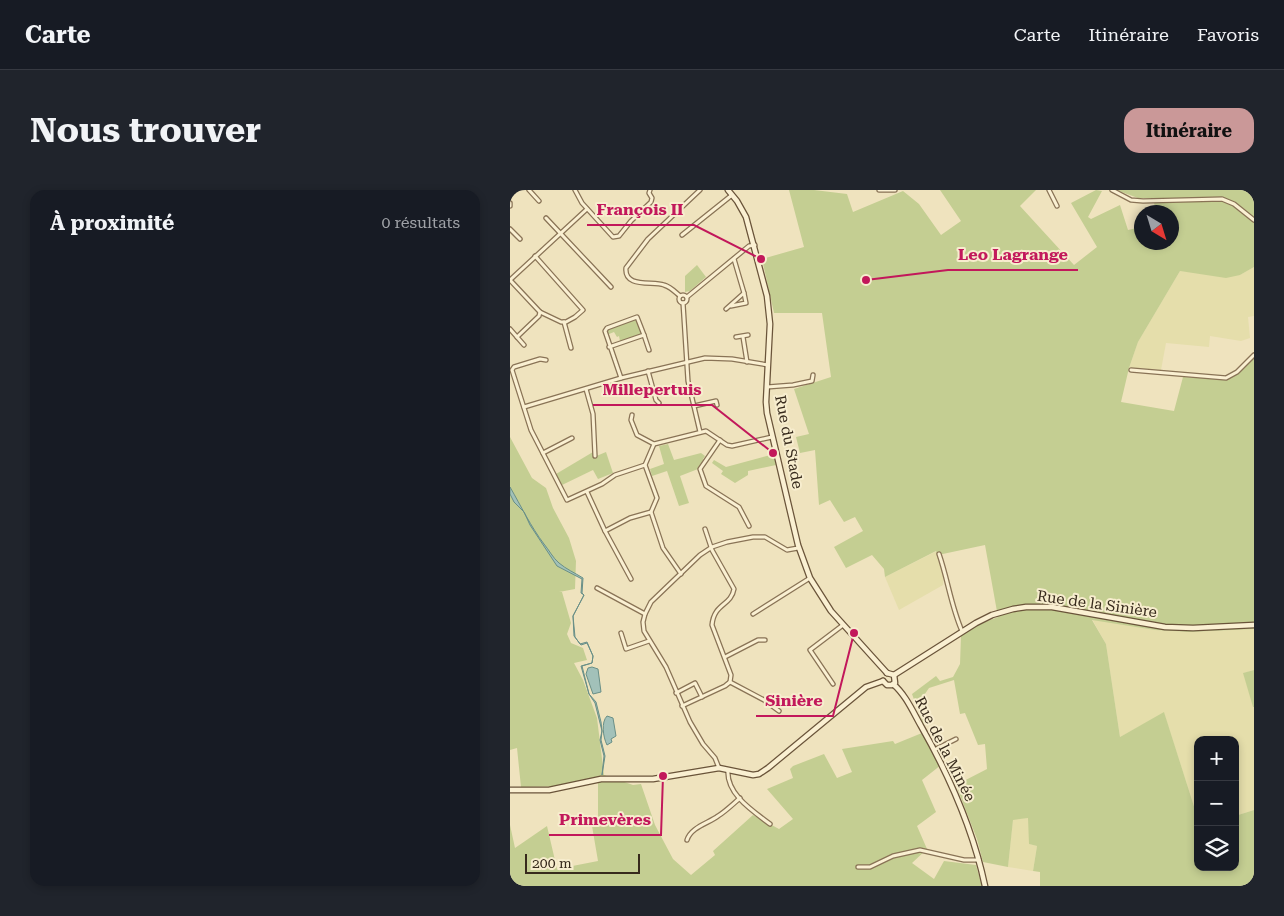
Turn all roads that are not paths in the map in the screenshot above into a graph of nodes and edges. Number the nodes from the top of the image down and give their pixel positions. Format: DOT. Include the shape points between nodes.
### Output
graph roads {
  1 [pos="529,190"];
  2 [pos="575,190"];
  3 [pos="650,190"];
  4 [pos="700,190"];
  5 [pos="879,190"];
  6 [pos="895,190"];
  7 [pos="1049,190"];
  8 [pos="1112,190"];
  9 [pos="730,192"];
  10 [pos="539,201"];
  11 [pos="1057,206"];
  12 [pos="587,209"];
  13 [pos="546,218"];
  14 [pos="1254,220"];
  15 [pos="510,229"];
  16 [pos="560,233"];
  17 [pos="682,235"];
  18 [pos="520,240"];
  19 [pos="755,245"];
  20 [pos="535,256"];
  21 [pos="734,259"];
  22 [pos="510,280"];
  23 [pos="611,287"];
  24 [pos="744,293"];
  25 [pos="680,296"];
  26 [pos="687,297"];
  27 [pos="683,303"];
  28 [pos="731,306"];
  29 [pos="726,309"];
  30 [pos="540,312"];
  31 [pos="564,322"];
  32 [pos="510,329"];
  33 [pos="644,335"];
  34 [pos="748,335"];
  35 [pos="517,337"];
  36 [pos="736,337"];
  37 [pos="743,337"];
  38 [pos="524,345"];
  39 [pos="609,347"];
  40 [pos="572,348"];
  41 [pos="649,350"];
  42 [pos="1254,355"];
  43 [pos="546,360"];
  44 [pos="687,361"];
  45 [pos="747,362"];
  46 [pos="768,365"];
  47 [pos="1131,370"];
  48 [pos="648,371"];
  49 [pos="813,375"];
  50 [pos="621,378"];
  51 [pos="766,388"];
  52 [pos="586,389"];
  53 [pos="659,403"];
  54 [pos="717,405"];
  55 [pos="694,406"];
  56 [pos="524,407"];
  57 [pos="632,414"];
  58 [pos="700,432"];
  59 [pos="772,437"];
  60 [pos="572,438"];
  61 [pos="720,440"];
  62 [pos="654,444"];
  63 [pos="543,453"];
  64 [pos="595,456"];
  65 [pos="645,465"];
  66 [pos="587,492"];
  67 [pos="651,512"];
  68 [pos="749,526"];
  69 [pos="705,529"];
  70 [pos="605,531"];
  71 [pos="712,547"];
  72 [pos="798,548"];
  73 [pos="939,554"];
  74 [pos="681,574"];
  75 [pos="810,578"];
  76 [pos="631,579"];
  77 [pos="597,588"];
  78 [pos="645,614"];
  79 [pos="753,614"];
  80 [pos="1254,625"];
  81 [pos="843,626"];
  82 [pos="962,631"];
  83 [pos="621,633"];
  84 [pos="765,640"];
  85 [pos="649,641"];
  86 [pos="810,650"];
  87 [pos="806,653"];
  88 [pos="725,657"];
  89 [pos="887,673"];
  90 [pos="894,675"];
  91 [pos="883,680"];
  92 [pos="730,682"];
  93 [pos="833,684"];
  94 [pos="893,684"];
  95 [pos="676,692"];
  96 [pos="702,697"];
  97 [pos="682,706"];
  98 [pos="779,711"];
  99 [pos="956,739"];
  100 [pos="934,750"];
  101 [pos="719,768"];
  102 [pos="728,769"];
  103 [pos="510,790"];
  104 [pos="740,798"];
  105 [pos="770,824"];
  106 [pos="687,840"];
  107 [pos="979,860"];
  108 [pos="858,867"];
  109 [pos="985,886"];
  1 -- 10 [label="street"];
  2 -- 12 [label="street"];
  3 -- 12 [label="street" via="651,202 616,238"];
  4 -- 25 [label="street" via="648,239 626,268 628,277 634,282 663,284"];
  5 -- 6 [label="street"];
  7 -- 11 [label="street"];
  8 -- 14 [label="street" via="1131,200 1143,201 1222,199 1241,208"];
  9 -- 17 [label="street"];
  9 -- 19 [label="street, Rue du Stade" via="746,217"];
  12 -- 16 [label="street"];
  13 -- 16 [label="street"];
  15 -- 18 [label="street"];
  16 -- 20 [label="street"];
  16 -- 23 [label="street"];
  19 -- 21 [label="street"];
  19 -- 46 [label="street, Rue du Stade" via="770,310"];
  20 -- 22 [label="street"];
  20 -- 31 [label="street" via="583,310"];
  21 -- 24 [label="street"];
  21 -- 26 [label="street"];
  22 -- 30 [label="street"];
  24 -- 28 [label="street"];
  24 -- 28 [label="street" via="746,303"];
  25 -- 26 [label="street"];
  25 -- 27 [label="street"];
  26 -- 27 [label="street"];
  27 -- 44 [label="street"];
  28 -- 29 [label="street"];
  30 -- 31 [label="street"];
  30 -- 35 [label="street"];
  31 -- 40 [label="street"];
  32 -- 35 [label="street"];
  33 -- 39 [label="street"];
  33 -- 39 [label="street" via="637,317 607,328"];
  33 -- 41 [label="street"];
  34 -- 37 [label="street"];
  35 -- 38 [label="street"];
  36 -- 37 [label="street"];
  37 -- 45 [label="street"];
  39 -- 50 [label="street"];
  42 -- 47 [label="street" via="1226,378"];
  43 -- 56 [label="street" via="540,359 512,370"];
  44 -- 45 [label="street" via="709,357"];
  44 -- 48 [label="street"];
  44 -- 55 [label="street"];
  45 -- 46 [label="street"];
  46 -- 51 [label="street, Rue du Stade"];
  48 -- 50 [label="street"];
  48 -- 53 [label="street"];
  49 -- 51 [label="street" via="812,381"];
  50 -- 52 [label="street"];
  51 -- 59 [label="street, Rue du Stade"];
  52 -- 56 [label="street"];
  52 -- 64 [label="street" via="593,414"];
  54 -- 55 [label="street" via="716,402"];
  55 -- 58 [label="street"];
  56 -- 63 [label="street"];
  57 -- 62 [label="street" via="637,435"];
  58 -- 61 [label="street" via="706,431"];
  58 -- 62 [label="street"];
  59 -- 61 [label="street" via="732,446"];
  59 -- 72 [label="street, Rue du Stade"];
  60 -- 63 [label="street"];
  61 -- 68 [label="street" via="700,469 706,486 739,506"];
  62 -- 65 [label="street"];
  63 -- 66 [label="street" via="567,500"];
  65 -- 66 [label="street" via="615,475"];
  65 -- 67 [label="street" via="657,498"];
  66 -- 70 [label="street"];
  67 -- 70 [label="street"];
  67 -- 74 [label="street" via="663,548"];
  69 -- 71 [label="street"];
  70 -- 76 [label="street"];
  71 -- 72 [label="street" via="740,538 765,537 787,550"];
  71 -- 74 [label="street"];
  71 -- 88 [label="street" via="734,590 713,617 712,625"];
  72 -- 75 [label="street, Rue du Stade"];
  73 -- 82 [label="street"];
  74 -- 78 [label="street" via="651,602"];
  75 -- 79 [label="street"];
  75 -- 81 [label="street, Rue du Stade"];
  77 -- 78 [label="street"];
  78 -- 85 [label="street" via="644,631"];
  80 -- 82 [label="street, Rue de la Sinière" via="1165,627 1052,607 1029,606 992,615"];
  81 -- 86 [label="street"];
  81 -- 89 [label="street, Rue du Stade"];
  82 -- 90 [label="street, Rue de la Sinière"];
  83 -- 85 [label="street" via="626,649"];
  84 -- 88 [label="street" via="758,640"];
  85 -- 95 [label="street" via="663,660"];
  86 -- 87 [label="street"];
  86 -- 93 [label="street"];
  88 -- 92 [label="street"];
  89 -- 90 [label="street"];
  89 -- 91 [label="street"];
  90 -- 94 [label="street"];
  91 -- 94 [label="street" via="887,685"];
  91 -- 102 [label="street" via="853,697 762,772 752,775"];
  92 -- 96 [label="street"];
  92 -- 98 [label="street"];
  94 -- 100 [label="street, Rue de la Minée" via="905,698"];
  95 -- 96 [label="street" via="695,683"];
  95 -- 97 [label="street"];
  96 -- 97 [label="street"];
  97 -- 101 [label="street"];
  99 -- 100 [label="street"];
  100 -- 107 [label="street, Rue de la Minée" via="959,801"];
  101 -- 102 [label="street"];
  101 -- 103 [label="street" via="653,779 590,781 549,790"];
  102 -- 104 [label="street" via="728,778"];
  104 -- 105 [label="street"];
  104 -- 106 [label="street" via="720,815 698,827"];
  107 -- 108 [label="street" via="964,860 920,850 893,856 870,867"];
  107 -- 109 [label="street, Rue de la Minée"];
}
